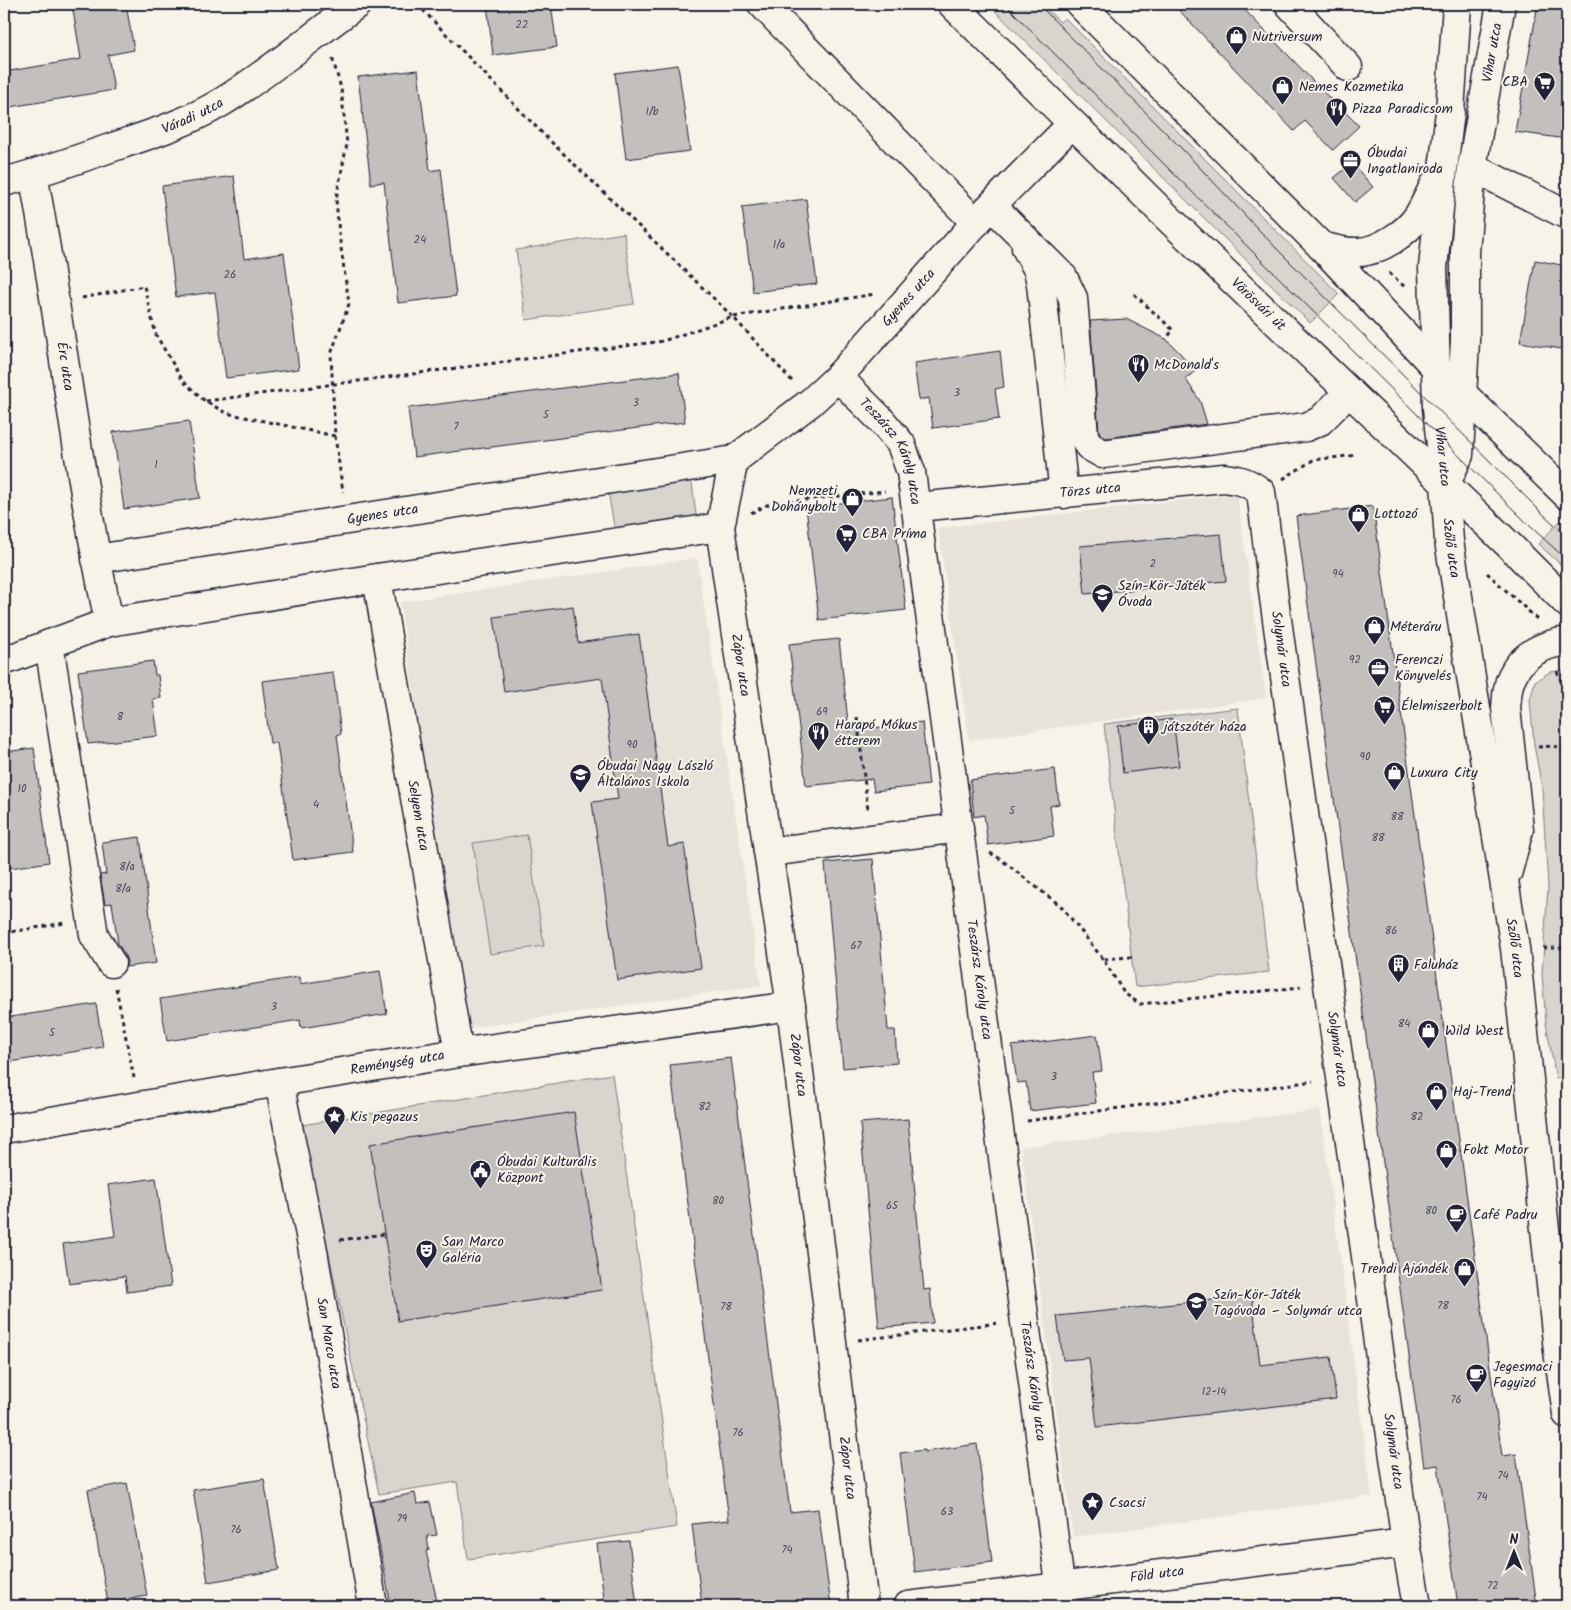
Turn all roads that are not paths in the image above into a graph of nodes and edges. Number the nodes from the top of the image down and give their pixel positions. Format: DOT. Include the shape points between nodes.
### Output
graph roads {
  1 [pos="357,4"];
  2 [pos="762,4"];
  3 [pos="952,4"];
  4 [pos="1080,4"];
  5 [pos="1289,4"];
  6 [pos="1457,4"];
  7 [pos="1501,4"];
  8 [pos="1348,67"];
  9 [pos="1072,124"];
  10 [pos="1472,167"];
  11 [pos="1442,169"];
  12 [pos="33,174"];
  13 [pos="4,182"];
  14 [pos="986,213"];
  15 [pos="1567,215"];
  16 [pos="1321,246"];
  17 [pos="1436,369"];
  18 [pos="838,378"];
  19 [pos="1349,392"];
  20 [pos="1462,392"];
  21 [pos="734,460"];
  22 [pos="1445,484"];
  23 [pos="1261,492"];
  24 [pos="1064,494"];
  25 [pos="1567,496"];
  26 [pos="915,497"];
  27 [pos="720,528"];
  28 [pos="96,559"];
  29 [pos="377,578"];
  30 [pos="1567,603"];
  31 [pos="109,622"];
  32 [pos="1561,642"];
  33 [pos="49,644"];
  34 [pos="4,661"];
  35 [pos="960,833"];
  36 [pos="768,852"];
  37 [pos="1505,882"];
  38 [pos="111,963"];
  39 [pos="792,1006"];
  40 [pos="459,1053"];
  41 [pos="279,1082"];
  42 [pos="4,1129"];
  43 [pos="1567,1414"];
  44 [pos="1406,1543"];
  45 [pos="1062,1597"];
  46 [pos="1409,1605"];
  47 [pos="373,1606"];
  48 [pos="864,1606"];
  49 [pos="908,1606"];
  1 -- 12 [label="street, Váradi utca" via="221,103 157,132"];
  2 -- 14 [label="street"];
  3 -- 9 [label="street, Vörösvári út"];
  4 -- 16 [label="street"];
  5 -- 8 [label="street"];
  6 -- 11 [label="street, Vihar utca" via="1450,112"];
  7 -- 10 [label="street, Vihar utca"];
  9 -- 14 [label="street, Gyenes utca"];
  9 -- 19 [label="street, Vörösvári út"];
  10 -- 15 [label="street"];
  10 -- 20 [label="street, Vihar utca" via="1465,252"];
  11 -- 16 [label="street" via="1417,218 1401,235 1361,252 1344,252"];
  11 -- 17 [label="street, Vihar utca" via="1433,268"];
  12 -- 13 [label="street, Váradi utca"];
  12 -- 28 [label="street, Érc utca"];
  14 -- 18 [label="street, Gyenes utca"];
  14 -- 19 [label="street" via="1063,277 1073,298 1084,436 1089,446 1104,454 1306,427 1320,421"];
  14 -- 24 [label="street" via="1026,247 1042,284"];
  16 -- 17 [label="street"];
  17 -- 20 [label="street"];
  17 -- 22 [label="street, Vihar utca"];
  18 -- 21 [label="street, Gyenes utca"];
  18 -- 26 [label="street, Teszársz Károly utca" via="901,444 911,472"];
  19 -- 22 [label="street, Vörösvári út"];
  20 -- 22 [label="street, Vihar utca" via="1459,456"];
  20 -- 25 [label="street"];
  21 -- 27 [label="street"];
  21 -- 28 [label="street, Gyenes utca"];
  22 -- 30 [label="street, Vörösvári út"];
  22 -- 37 [label="street, Szőlő utca" via="1455,576"];
  23 -- 24 [label="street, Törzs utca" via="1250,483 1224,478"];
  23 -- 44 [label="street, Solymár utca"];
  24 -- 26 [label="street, Törzs utca"];
  26 -- 35 [label="street, Teszársz Károly utca"];
  27 -- 29 [label="street"];
  27 -- 36 [label="street, Zápor utca"];
  28 -- 31 [label="street"];
  29 -- 31 [label="street"];
  29 -- 40 [label="street, Selyem utca"];
  31 -- 33 [label="street"];
  32 -- 37 [label="street" via="1533,652 1520,663 1508,692 1506,708 1519,829"];
  33 -- 34 [label="street"];
  33 -- 38 [label="street" via="94,935"];
  35 -- 36 [label="street" via="871,839"];
  35 -- 45 [label="street, Teszársz Károly utca"];
  36 -- 39 [label="street, Zápor utca"];
  37 -- 43 [label="street, Szőlő utca"];
  39 -- 40 [label="street, Reménység utca"];
  39 -- 48 [label="street, Zápor utca"];
  40 -- 41 [label="street, Reménység utca"];
  41 -- 42 [label="street, Reménység utca"];
  41 -- 47 [label="street, San Marco utca" via="312,1245"];
  44 -- 45 [label="street, Föld utca"];
  44 -- 46 [label="street, Solymár utca"];
  45 -- 49 [label="street, Föld utca"];
}
